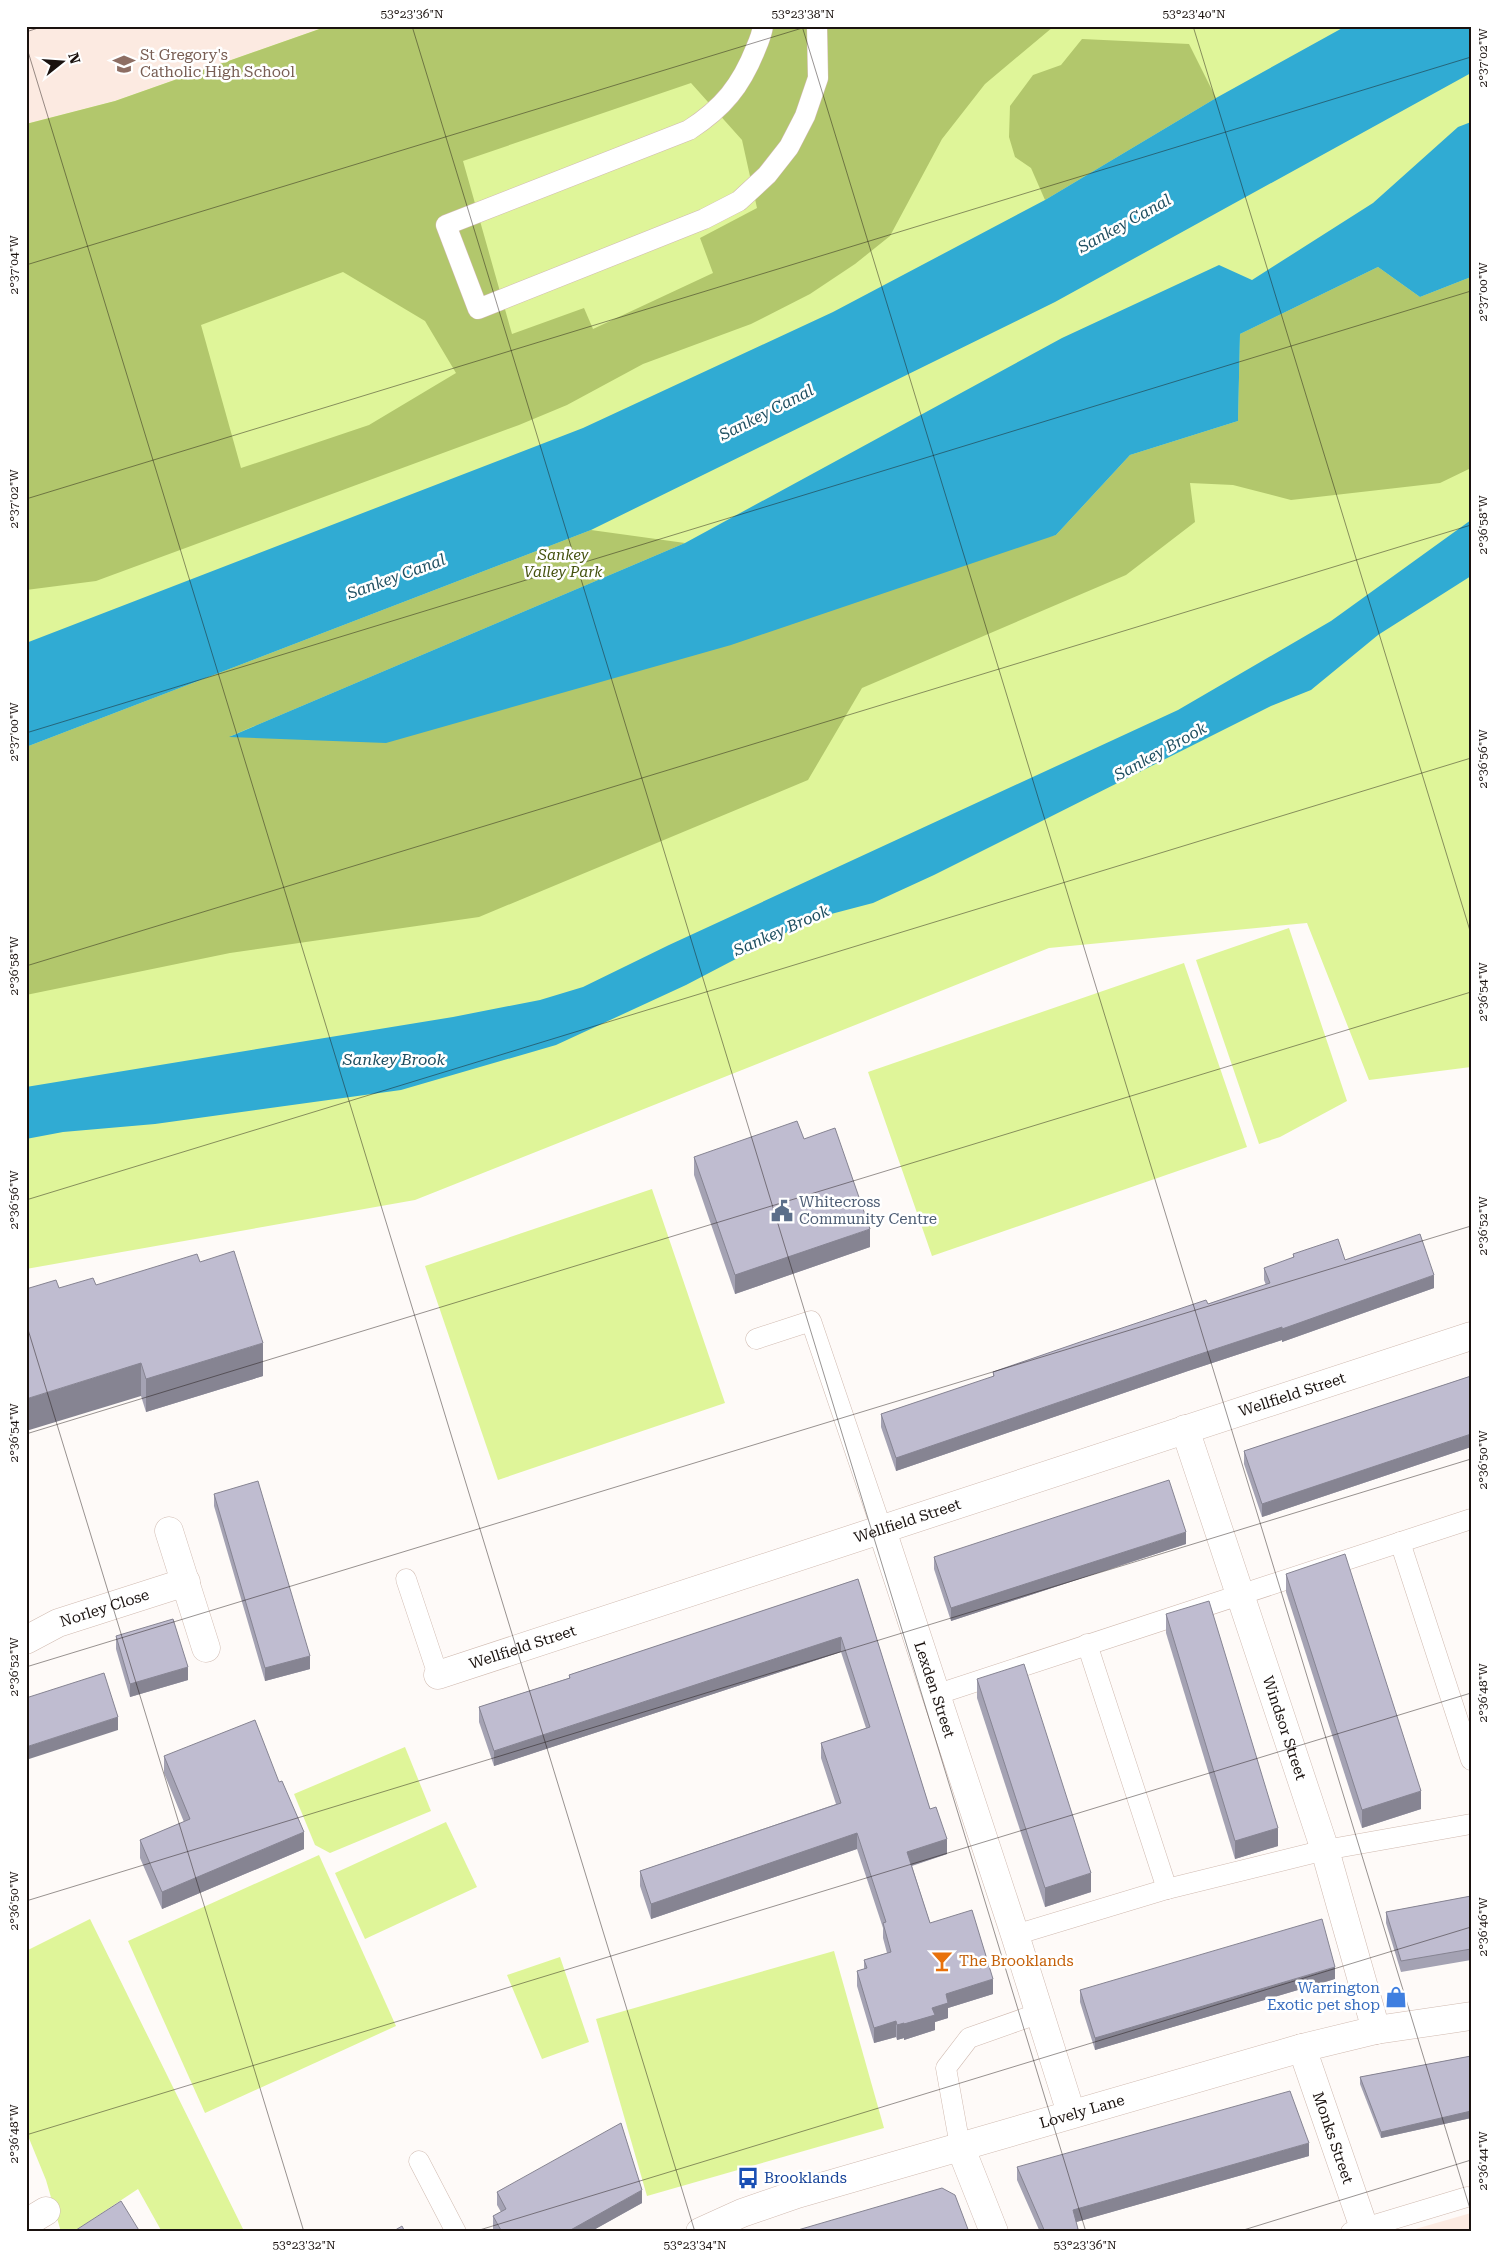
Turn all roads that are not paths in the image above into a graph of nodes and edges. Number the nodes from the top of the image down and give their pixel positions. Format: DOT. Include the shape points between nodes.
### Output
graph roads {
  1 [pos="763,26"];
  2 [pos="817,26"];
  3 [pos="1471,1336"];
  4 [pos="756,1339"];
  5 [pos="1185,1429"];
  6 [pos="1471,1519"];
  7 [pos="882,1530"];
  8 [pos="169,1531"];
  9 [pos="1400,1542"];
  10 [pos="406,1579"];
  11 [pos="186,1582"];
  12 [pos="1241,1596"];
  13 [pos="26,1640"];
  14 [pos="1087,1644"];
  15 [pos="206,1648"];
  16 [pos="438,1674"];
  17 [pos="935,1695"];
  18 [pos="1471,1760"];
  19 [pos="1471,1824"];
  20 [pos="1325,1850"];
  21 [pos="1167,1889"];
  22 [pos="1015,1935"];
  23 [pos="1040,2013"];
  24 [pos="1471,2016"];
  25 [pos="1376,2030"];
  26 [pos="1302,2048"];
  27 [pos="1071,2113"];
  28 [pos="960,2146"];
  29 [pos="419,2160"];
  30 [pos="1467,2196"];
  31 [pos="1358,2230"];
  32 [pos="456,2232"];
  33 [pos="700,2232"];
  34 [pos="994,2232"];
  1 -- 2 [label="lane" via="738,86 720,107 689,130 446,225 478,309 704,219 739,200 767,175 789,147 805,116 818,78"];
  3 -- 5 [label="street, Wellfield Street"];
  4 -- 7 [label="lane, Lexden Street" via="811,1321"];
  5 -- 7 [label="street, Wellfield Street"];
  5 -- 12 [label="street, Windsor Street"];
  6 -- 9 [label="lane"];
  7 -- 16 [label="street, Wellfield Street"];
  7 -- 17 [label="street, Lexden Street"];
  8 -- 11 [label="street"];
  9 -- 12 [label="lane"];
  9 -- 18 [label="lane"];
  10 -- 16 [label="lane, Wellfield Street"];
  11 -- 13 [label="street, Norley Close" via="58,1623"];
  11 -- 15 [label="street"];
  12 -- 14 [label="lane"];
  12 -- 20 [label="street, Windsor Street"];
  14 -- 17 [label="lane"];
  14 -- 21 [label="lane"];
  17 -- 22 [label="street, Lexden Street"];
  19 -- 20 [label="lane"];
  20 -- 21 [label="lane"];
  20 -- 25 [label="street, Windsor Street"];
  21 -- 22 [label="lane"];
  22 -- 23 [label="street, Lexden Street"];
  23 -- 27 [label="street, Lexden Street"];
  23 -- 28 [label="lane" via="968,2038 946,2068"];
  24 -- 25 [label="street, Lovely Lane"];
  25 -- 26 [label="street, Lovely Lane"];
  26 -- 27 [label="street, Lovely Lane"];
  26 -- 31 [label="street, Monks Street"];
  27 -- 28 [label="street, Lovely Lane"];
  28 -- 33 [label="street, Lovely Lane" via="797,2194"];
  28 -- 34 [label="street"];
  29 -- 32 [label="lane"];
  30 -- 31 [label="lane"];
}
